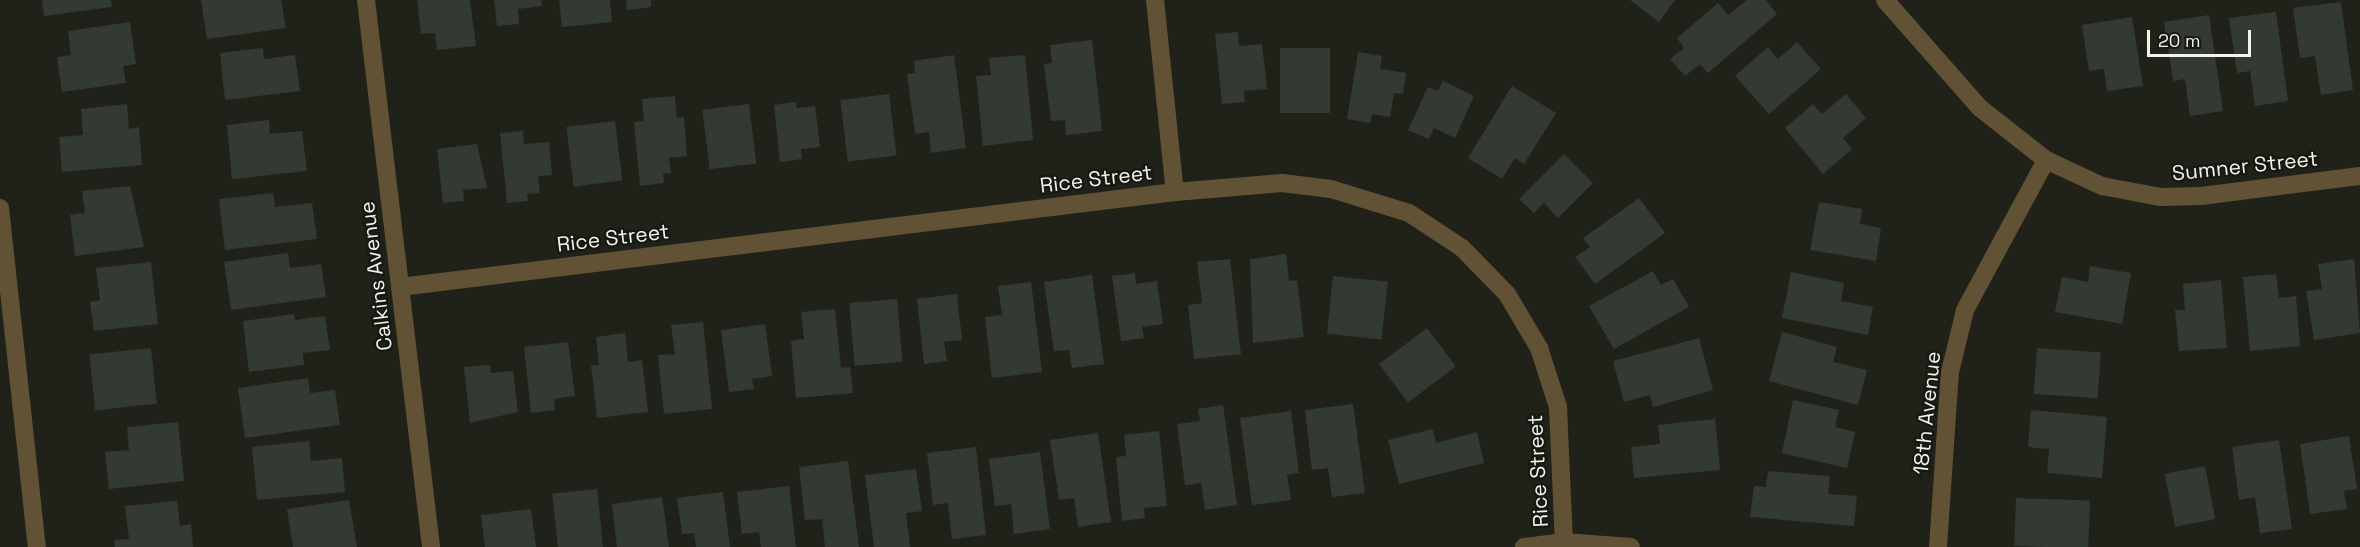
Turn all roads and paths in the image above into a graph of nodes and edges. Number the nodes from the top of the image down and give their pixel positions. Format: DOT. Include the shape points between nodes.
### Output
graph roads {
  1 [pos="366,0"];
  2 [pos="1155,0"];
  3 [pos="1885,0"];
  4 [pos="2046,160"];
  5 [pos="2360,176"];
  6 [pos="1175,192"];
  7 [pos="0,208"];
  8 [pos="400,287"];
  9 [pos="1564,542"];
  10 [pos="37,547"];
  11 [pos="431,547"];
  12 [pos="1524,547"];
  13 [pos="1631,547"];
  14 [pos="1938,547"];
  1 -- 8 [label="street, Calkins Avenue"];
  2 -- 6 [label="street"];
  3 -- 4 [label="street, Sumner Street" via="1980,108"];
  4 -- 5 [label="street, Sumner Street" via="2102,186 2161,197"];
  4 -- 14 [label="street, 18th Avenue" via="1965,310 1950,372"];
  6 -- 8 [label="street, Rice Street"];
  6 -- 9 [label="street, Rice Street" via="1282,183 1331,189 1409,213 1462,248 1507,294 1539,348 1558,407"];
  7 -- 10 [label="street"];
  8 -- 11 [label="street, Calkins Avenue"];
  9 -- 12 [label="street"];
  9 -- 13 [label="street"];
}
